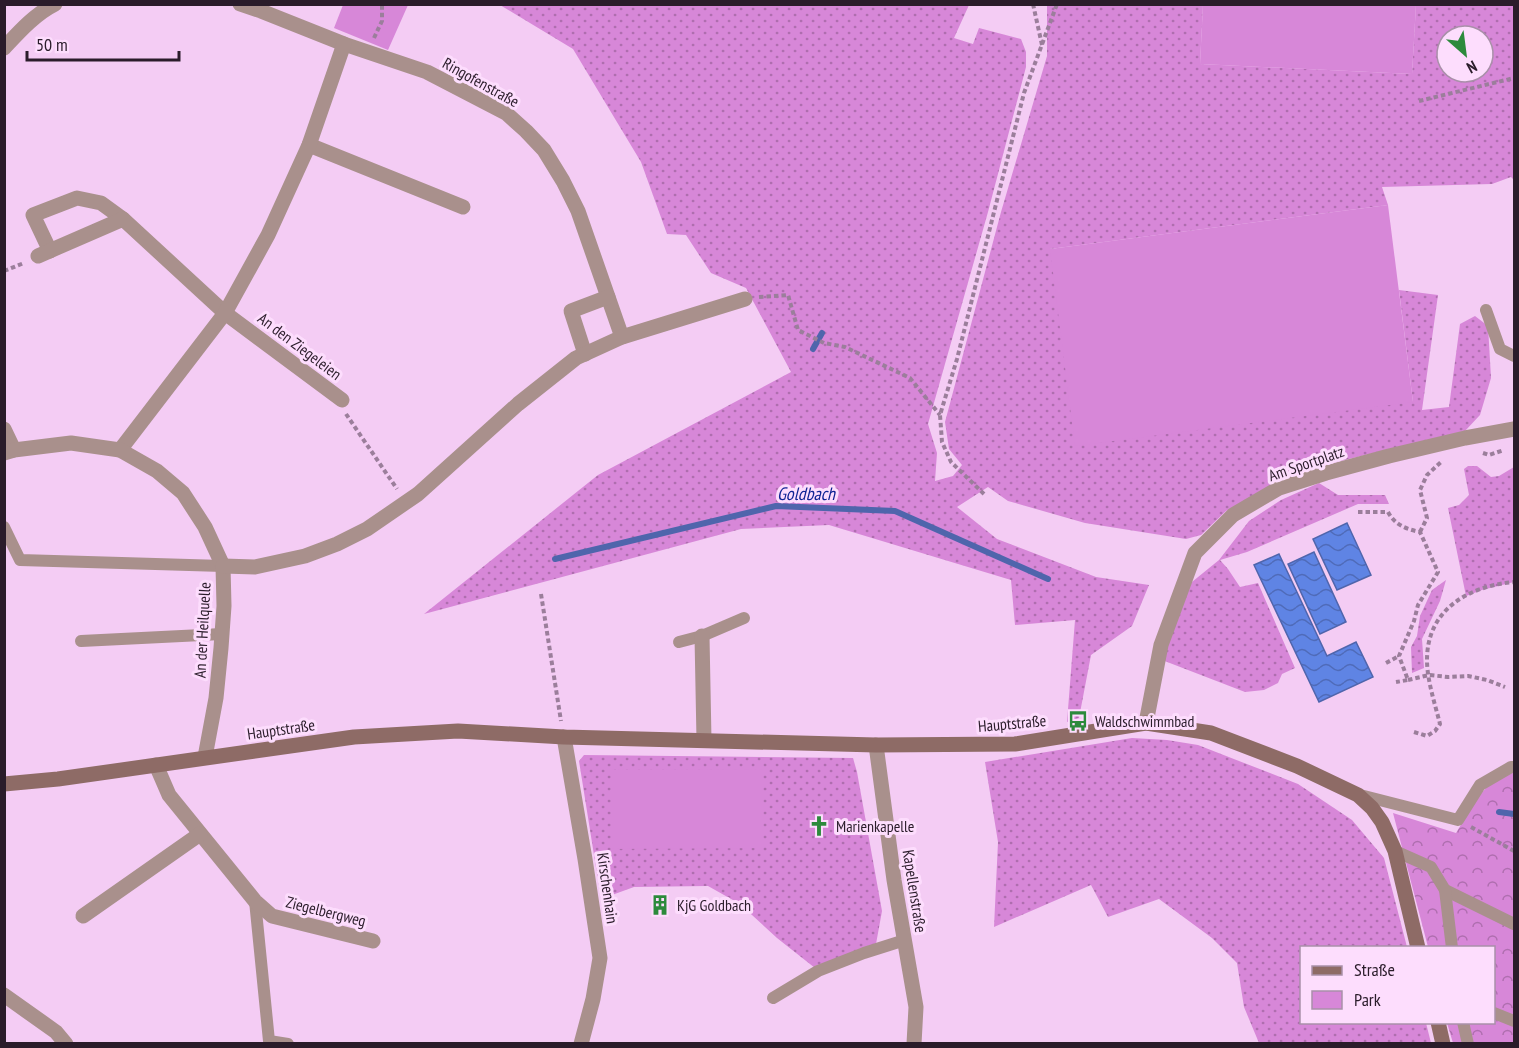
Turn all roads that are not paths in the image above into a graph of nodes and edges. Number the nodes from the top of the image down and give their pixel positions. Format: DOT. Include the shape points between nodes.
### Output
graph roads {
  1 [pos="55,4"];
  2 [pos="240,4"];
  3 [pos="344,44"];
  4 [pos="4,48"];
  5 [pos="309,145"];
  6 [pos="463,207"];
  7 [pos="123,219"];
  8 [pos="608,297"];
  9 [pos="745,298"];
  10 [pos="1486,310"];
  11 [pos="225,313"];
  12 [pos="622,337"];
  13 [pos="585,354"];
  14 [pos="1515,356"];
  15 [pos="342,400"];
  16 [pos="4,429"];
  17 [pos="1515,429"];
  18 [pos="120,450"];
  19 [pos="9,452"];
  20 [pos="4,527"];
  21 [pos="223,566"];
  22 [pos="744,618"];
  23 [pos="222,634"];
  24 [pos="702,636"];
  25 [pos="81,641"];
  26 [pos="679,642"];
  27 [pos="1146,723"];
  28 [pos="564,736"];
  29 [pos="704,740"];
  30 [pos="876,745"];
  31 [pos="205,757"];
  32 [pos="156,765"];
  33 [pos="1515,767"];
  34 [pos="4,784"];
  35 [pos="1358,795"];
  36 [pos="200,834"];
  37 [pos="1395,851"];
  38 [pos="1445,890"];
  39 [pos="255,901"];
  40 [pos="83,916"];
  41 [pos="1515,924"];
  42 [pos="904,940"];
  43 [pos="373,941"];
  44 [pos="1418,946"];
  45 [pos="1452,946"];
  46 [pos="4,994"];
  47 [pos="773,998"];
  48 [pos="1495,1012"];
  49 [pos="1515,1021"];
  50 [pos="1438,1024"];
  51 [pos="1463,1024"];
  52 [pos="66,1044"];
  53 [pos="288,1044"];
  54 [pos="580,1044"];
  55 [pos="914,1044"];
  56 [pos="1443,1044"];
  57 [pos="1468,1044"];
  1 -- 4 [label="street"];
  2 -- 3 [label="street, Ringofenstraße"];
  3 -- 5 [label="street"];
  3 -- 8 [label="street, Ringofenstraße" via="427,72 506,112 526,131 544,150 578,211"];
  5 -- 6 [label="street"];
  5 -- 11 [label="street" via="268,235"];
  7 -- 7 [label="street, An den Ziegeleien" via="44,254 33,215 77,198 101,203"];
  7 -- 11 [label="street, An den Ziegeleien"];
  8 -- 12 [label="street, Ringofenstraße"];
  8 -- 13 [label="street" via="571,311"];
  9 -- 12 [label="street"];
  10 -- 14 [label="lane" via="1500,349"];
  11 -- 15 [label="street, An den Ziegeleien"];
  11 -- 18 [label="street"];
  12 -- 13 [label="street"];
  13 -- 21 [label="street" via="518,404 418,494 367,529 305,556 255,567"];
  16 -- 19 [label="street"];
  17 -- 27 [label="street, Am Sportplatz" via="1326,473 1279,488 1233,514 1195,553 1161,645"];
  18 -- 19 [label="street, An der Heilquelle" via="71,443"];
  18 -- 21 [label="street, An der Heilquelle" via="157,471 183,493 205,526"];
  20 -- 21 [label="lane" via="20,560"];
  21 -- 23 [label="street, An der Heilquelle"];
  22 -- 24 [label="lane"];
  23 -- 25 [label="lane"];
  23 -- 31 [label="street, An der Heilquelle"];
  24 -- 26 [label="lane"];
  24 -- 29 [label="street"];
  27 -- 30 [label="street, Hauptstraße" via="1015,744"];
  27 -- 35 [label="street, Hauptstraße" via="1211,733 1297,766"];
  28 -- 29 [label="street, Hauptstraße"];
  28 -- 31 [label="street, Hauptstraße" via="446,731 354,737"];
  28 -- 54 [label="street, Kirschenhain" via="600,958"];
  29 -- 30 [label="street, Hauptstraße"];
  30 -- 42 [label="street, Kapellenstraße"];
  31 -- 32 [label="street, Hauptstraße"];
  32 -- 34 [label="street, Hauptstraße"];
  32 -- 36 [label="street, Ziegelbergweg" via="169,795"];
  33 -- 35 [label="lane" via="1480,785 1458,820"];
  35 -- 37 [label="street, Hauptstraße" via="1382,822"];
  36 -- 39 [label="street, Ziegelbergweg"];
  36 -- 40 [label="street"];
  37 -- 38 [label="lane" via="1431,867"];
  37 -- 44 [label="street, Hauptstraße"];
  38 -- 41 [label="lane"];
  38 -- 45 [label="lane"];
  39 -- 43 [label="street, Ziegelbergweg" via="272,916"];
  39 -- 53 [label="lane" via="269,1041"];
  42 -- 47 [label="lane" via="818,971"];
  42 -- 55 [label="street, Kapellenstraße" via="916,1007"];
  46 -- 52 [label="street" via="56,1032"];
  48 -- 49 [label="lane"];
  50 -- 56 [label="street"];
  51 -- 57 [label="lane"];
}
